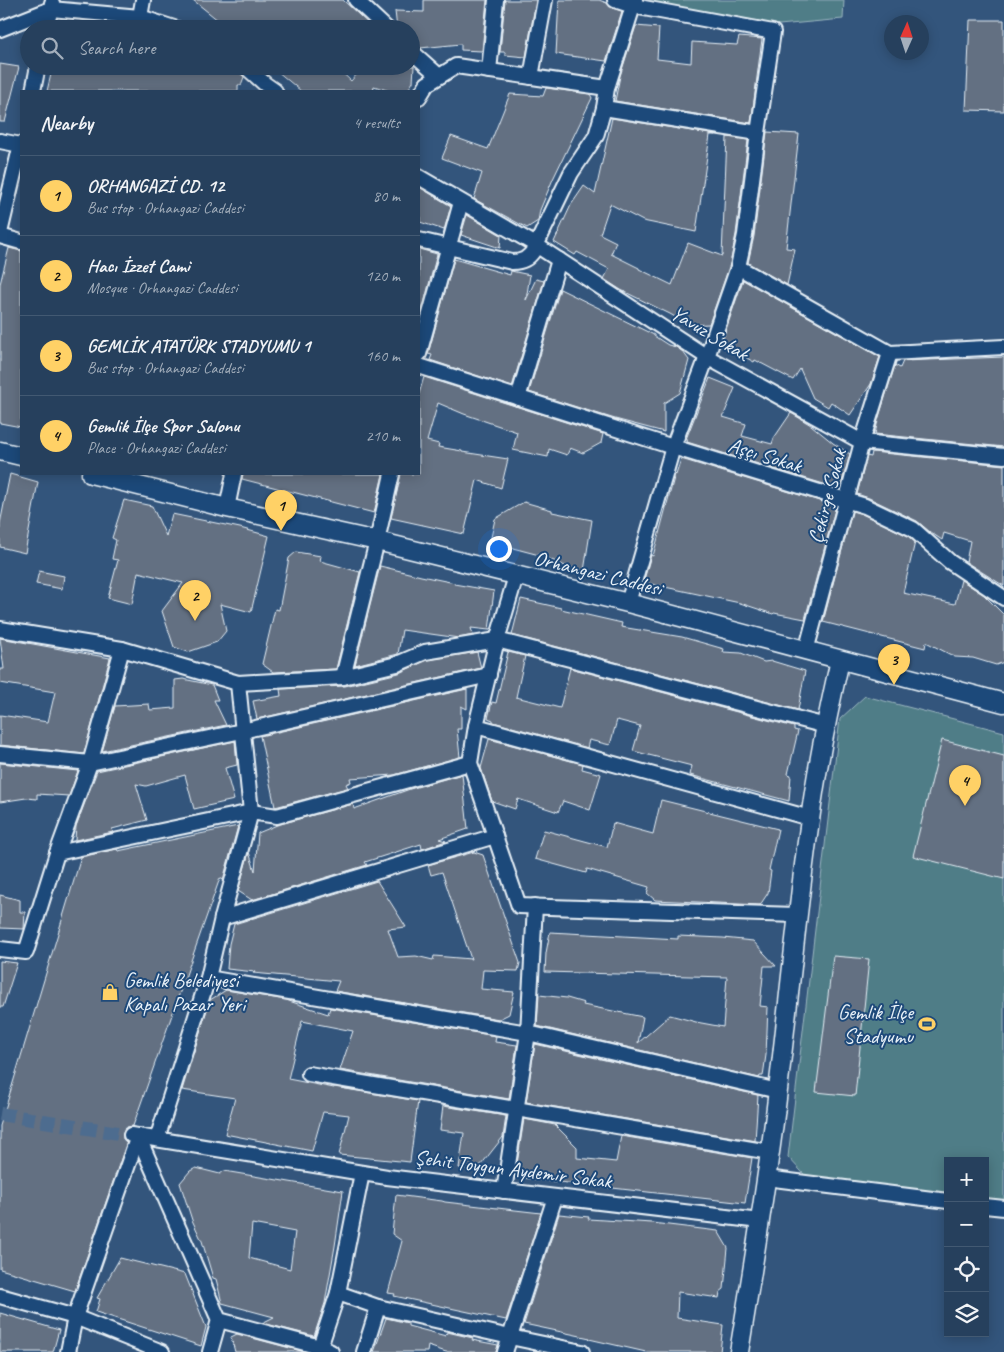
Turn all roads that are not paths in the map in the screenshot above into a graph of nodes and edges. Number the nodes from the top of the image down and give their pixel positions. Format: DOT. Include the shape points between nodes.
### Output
graph roads {
  1 [pos="142,0"];
  2 [pos="356,0"];
  3 [pos="373,0"];
  4 [pos="496,0"];
  5 [pos="545,0"];
  6 [pos="615,0"];
  7 [pos="634,3"];
  8 [pos="52,4"];
  9 [pos="374,16"];
  10 [pos="140,17"];
  11 [pos="48,20"];
  12 [pos="149,20"];
  13 [pos="378,20"];
  14 [pos="0,29"];
  15 [pos="420,59"];
  16 [pos="490,71"];
  17 [pos="36,75"];
  18 [pos="255,75"];
  19 [pos="439,76"];
  20 [pos="531,77"];
  21 [pos="607,88"];
  22 [pos="33,90"];
  23 [pos="274,90"];
  24 [pos="420,95"];
  25 [pos="604,108"];
  26 [pos="758,133"];
  27 [pos="0,141"];
  28 [pos="20,145"];
  29 [pos="20,149"];
  30 [pos="420,178"];
  31 [pos="461,202"];
  32 [pos="0,235"];
  33 [pos="420,240"];
  34 [pos="20,242"];
  35 [pos="536,245"];
  36 [pos="448,248"];
  37 [pos="559,260"];
  38 [pos="738,267"];
  39 [pos="1004,347"];
  40 [pos="420,350"];
  41 [pos="890,353"];
  42 [pos="707,357"];
  43 [pos="420,366"];
  44 [pos="518,398"];
  45 [pos="862,442"];
  46 [pos="673,448"];
  47 [pos="0,451"];
  48 [pos="20,456"];
  49 [pos="1004,456"];
  50 [pos="95,475"];
  51 [pos="234,475"];
  52 [pos="392,475"];
  53 [pos="846,501"];
  54 [pos="227,508"];
  55 [pos="377,541"];
  56 [pos="516,576"];
  57 [pos="1004,598"];
  58 [pos="628,603"];
  59 [pos="0,629"];
  60 [pos="498,640"];
  61 [pos="122,649"];
  62 [pos="806,651"];
  63 [pos="840,660"];
  64 [pos="489,675"];
  65 [pos="343,677"];
  66 [pos="238,683"];
  67 [pos="1004,703"];
  68 [pos="476,726"];
  69 [pos="826,726"];
  70 [pos="242,731"];
  71 [pos="0,754"];
  72 [pos="90,763"];
  73 [pos="470,763"];
  74 [pos="251,812"];
  75 [pos="810,818"];
  76 [pos="495,836"];
  77 [pos="57,853"];
  78 [pos="535,906"];
  79 [pos="797,915"];
  80 [pos="222,918"];
  81 [pos="0,950"];
  82 [pos="208,978"];
  83 [pos="528,1033"];
  84 [pos="309,1074"];
  85 [pos="778,1091"];
  86 [pos="517,1110"];
  87 [pos="134,1135"];
  88 [pos="157,1139"];
  89 [pos="770,1152"];
  90 [pos="362,1173"];
  91 [pos="766,1178"];
  92 [pos="504,1191"];
  93 [pos="555,1197"];
  94 [pos="944,1200"];
  95 [pos="989,1206"];
  96 [pos="1004,1208"];
  97 [pos="760,1221"];
  98 [pos="338,1293"];
  99 [pos="0,1296"];
  100 [pos="378,1307"];
  101 [pos="75,1318"];
  102 [pos="218,1320"];
  103 [pos="510,1337"];
  104 [pos="326,1350"];
  105 [pos="68,1352"];
  106 [pos="162,1352"];
  107 [pos="210,1352"];
  108 [pos="364,1352"];
  109 [pos="505,1352"];
  110 [pos="582,1352"];
  111 [pos="739,1352"];
  1 -- 10 [label="street"];
  2 -- 9 [label="street"];
  3 -- 9 [label="street"];
  4 -- 16 [label="street"];
  5 -- 20 [label="street"];
  6 -- 7 [label="street"];
  7 -- 21 [label="street"];
  7 -- 26 [label="street" via="773,32"];
  8 -- 10 [label="street"];
  8 -- 11 [label="street"];
  8 -- 14 [label="street"];
  9 -- 13 [label="street"];
  10 -- 12 [label="street"];
  15 -- 19 [label="street"];
  16 -- 19 [label="street" via="456,66"];
  16 -- 20 [label="street"];
  17 -- 22 [label="street"];
  18 -- 23 [label="street"];
  19 -- 24 [label="street" via="427,84"];
  20 -- 21 [label="street"];
  21 -- 25 [label="street"];
  25 -- 26 [label="street"];
  25 -- 35 [label="street" via="596,136 571,173"];
  26 -- 38 [label="street"];
  27 -- 28 [label="street"];
  29 -- 32 [label="street"];
  30 -- 31 [label="street, Yavuz Sokak"];
  31 -- 35 [label="street, Yavuz Sokak"];
  31 -- 36 [label="street"];
  32 -- 34 [label="street"];
  33 -- 36 [label="street"];
  35 -- 36 [label="street" via="531,255 520,262"];
  35 -- 37 [label="street, Yavuz Sokak"];
  36 -- 40 [label="street"];
  37 -- 42 [label="street, Yavuz Sokak"];
  37 -- 44 [label="street"];
  38 -- 41 [label="street"];
  38 -- 42 [label="street"];
  39 -- 41 [label="street"];
  41 -- 45 [label="street, Çekirge Sokak"];
  42 -- 45 [label="street, Yavuz Sokak"];
  42 -- 46 [label="street"];
  43 -- 44 [label="street, Aşçı Sokak"];
  44 -- 46 [label="street, Aşçı Sokak"];
  45 -- 49 [label="street, Yavuz Sokak"];
  45 -- 53 [label="street, Çekirge Sokak"];
  46 -- 53 [label="street, Aşçı Sokak"];
  46 -- 58 [label="street"];
  47 -- 48 [label="street"];
  50 -- 54 [label="street, Orhangazi Caddesi"];
  51 -- 54 [label="street"];
  52 -- 55 [label="street"];
  53 -- 57 [label="street, Aşçı Sokak" via="913,528 950,562"];
  53 -- 62 [label="street, Çekirge Sokak"];
  54 -- 55 [label="street, Orhangazi Caddesi"];
  55 -- 56 [label="street, Orhangazi Caddesi"];
  55 -- 65 [label="street"];
  56 -- 58 [label="street, Orhangazi Caddesi"];
  56 -- 60 [label="street"];
  58 -- 62 [label="street, Orhangazi Caddesi"];
  59 -- 61 [label="street"];
  60 -- 64 [label="street"];
  60 -- 65 [label="street" via="425,652 397,664"];
  60 -- 69 [label="street"];
  61 -- 66 [label="street"];
  61 -- 72 [label="street"];
  62 -- 63 [label="street, Orhangazi Caddesi"];
  63 -- 67 [label="street, Orhangazi Caddesi"];
  63 -- 69 [label="street"];
  64 -- 68 [label="street"];
  64 -- 70 [label="street"];
  65 -- 66 [label="street"];
  66 -- 70 [label="street"];
  68 -- 73 [label="street"];
  68 -- 75 [label="street"];
  69 -- 75 [label="street"];
  70 -- 72 [label="street"];
  70 -- 74 [label="street"];
  71 -- 72 [label="street"];
  72 -- 77 [label="street"];
  73 -- 74 [label="street" via="277,816"];
  73 -- 76 [label="street"];
  74 -- 77 [label="street"];
  74 -- 80 [label="street"];
  75 -- 79 [label="street"];
  76 -- 78 [label="street" via="519,906"];
  76 -- 80 [label="street"];
  77 -- 81 [label="street" via="26,952"];
  78 -- 79 [label="street"];
  78 -- 83 [label="street"];
  79 -- 85 [label="street"];
  80 -- 82 [label="street"];
  82 -- 83 [label="street"];
  82 -- 88 [label="street"];
  83 -- 85 [label="street"];
  83 -- 86 [label="street"];
  84 -- 86 [label="street"];
  85 -- 89 [label="street"];
  86 -- 89 [label="street"];
  86 -- 92 [label="street"];
  87 -- 88 [label="street, Şehit Toygun Aydemir Sokak"];
  87 -- 101 [label="street"];
  87 -- 102 [label="street"];
  88 -- 90 [label="street, Şehit Toygun Aydemir Sokak"];
  89 -- 91 [label="street"];
  90 -- 92 [label="street, Şehit Toygun Aydemir Sokak"];
  90 -- 98 [label="street"];
  91 -- 94 [label="street"];
  91 -- 97 [label="street"];
  92 -- 93 [label="street, Şehit Toygun Aydemir Sokak"];
  93 -- 97 [label="street, Şehit Toygun Aydemir Sokak"];
  93 -- 103 [label="street"];
  95 -- 96 [label="street"];
  97 -- 111 [label="street"];
  98 -- 100 [label="street"];
  98 -- 104 [label="street"];
  99 -- 101 [label="street"];
  100 -- 103 [label="street"];
  100 -- 108 [label="street"];
  101 -- 105 [label="street"];
  101 -- 106 [label="street"];
  102 -- 104 [label="street"];
  102 -- 107 [label="street"];
  103 -- 109 [label="street"];
  103 -- 110 [label="street"];
}
